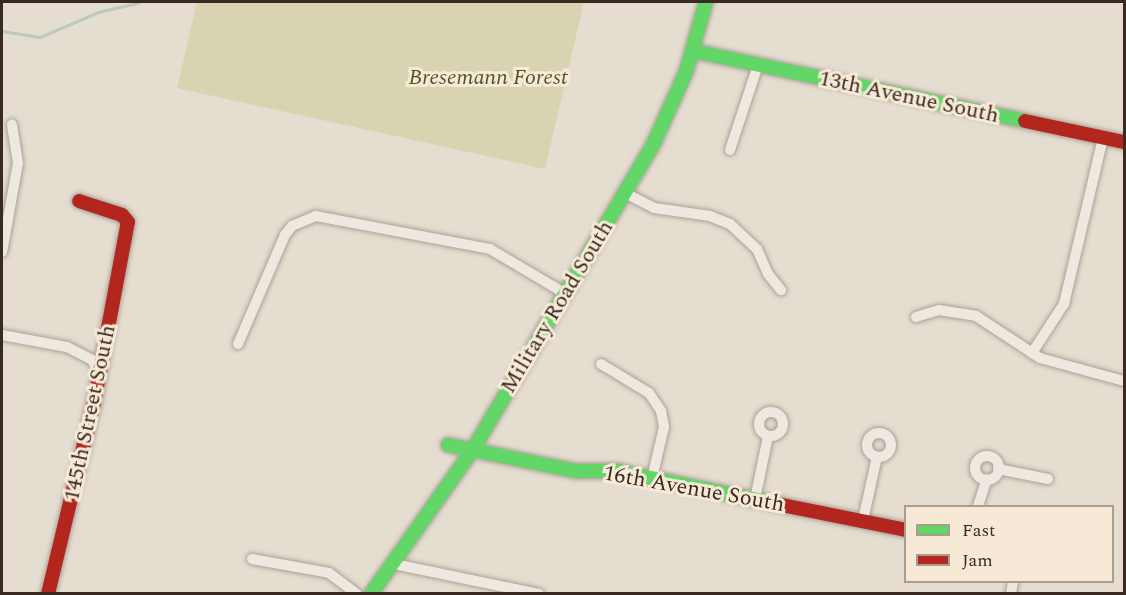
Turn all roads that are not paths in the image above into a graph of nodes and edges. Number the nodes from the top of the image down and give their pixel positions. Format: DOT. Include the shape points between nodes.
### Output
graph roads {
  1 [pos="706,2"];
  2 [pos="693,51"];
  3 [pos="758,65"];
  4 [pos="12,124"];
  5 [pos="1103,138"];
  6 [pos="1125,142"];
  7 [pos="730,150"];
  8 [pos="625,194"];
  9 [pos="79,201"];
  10 [pos="2,252"];
  11 [pos="781,290"];
  12 [pos="566,294"];
  13 [pos="915,317"];
  14 [pos="2,335"];
  15 [pos="238,344"];
  16 [pos="1032,353"];
  17 [pos="601,364"];
  18 [pos="100,375"];
  19 [pos="1125,381"];
  20 [pos="768,436"];
  21 [pos="448,445"];
  22 [pos="472,451"];
  23 [pos="877,457"];
  24 [pos="998,469"];
  25 [pos="652,478"];
  26 [pos="987,479"];
  27 [pos="1048,479"];
  28 [pos="755,499"];
  29 [pos="979,505"];
  30 [pos="863,520"];
  31 [pos="904,530"];
  32 [pos="252,559"];
  33 [pos="394,564"];
  34 [pos="48,594"];
  35 [pos="357,594"];
  36 [pos="371,594"];
  37 [pos="539,594"];
  1 -- 2 [label="street, Military Road South"];
  2 -- 3 [label="street, 13th Avenue South"];
  2 -- 8 [label="street, Military Road South" via="669,114"];
  3 -- 5 [label="street, 13th Avenue South"];
  3 -- 7 [label="street"];
  4 -- 10 [label="street" via="18,163"];
  5 -- 6 [label="street, 13th Avenue South"];
  5 -- 16 [label="street" via="1066,296"];
  8 -- 11 [label="street" via="654,208 704,215 730,225 757,249 768,274"];
  8 -- 12 [label="street, Military Road South"];
  9 -- 18 [label="street, 145th Street South" via="122,214 128,220"];
  12 -- 15 [label="street" via="490,249 316,216 292,226 285,235"];
  12 -- 22 [label="street, Military Road South"];
  13 -- 16 [label="street" via="939,310 976,316"];
  14 -- 18 [label="street" via="68,347 92,360"];
  16 -- 19 [label="street" via="1058,364"];
  17 -- 25 [label="street" via="649,393 661,411 664,427"];
  18 -- 34 [label="street, 145th Street South"];
  20 -- 28 [label="street"];
  21 -- 22 [label="street, 16th Avenue South"];
  22 -- 25 [label="street, 16th Avenue South" via="576,471 607,470"];
  22 -- 33 [label="street, Military Road South"];
  23 -- 30 [label="street"];
  24 -- 26 [label="street"];
  24 -- 26 [label="street" via="992,457 980,458 976,472"];
  24 -- 27 [label="street"];
  25 -- 28 [label="street, 16th Avenue South"];
  26 -- 29 [label="street"];
  28 -- 30 [label="street, 16th Avenue South"];
  30 -- 31 [label="street, 16th Avenue South"];
  32 -- 35 [label="street" via="329,573"];
  33 -- 36 [label="street, Military Road South"];
  33 -- 37 [label="street"];
}
